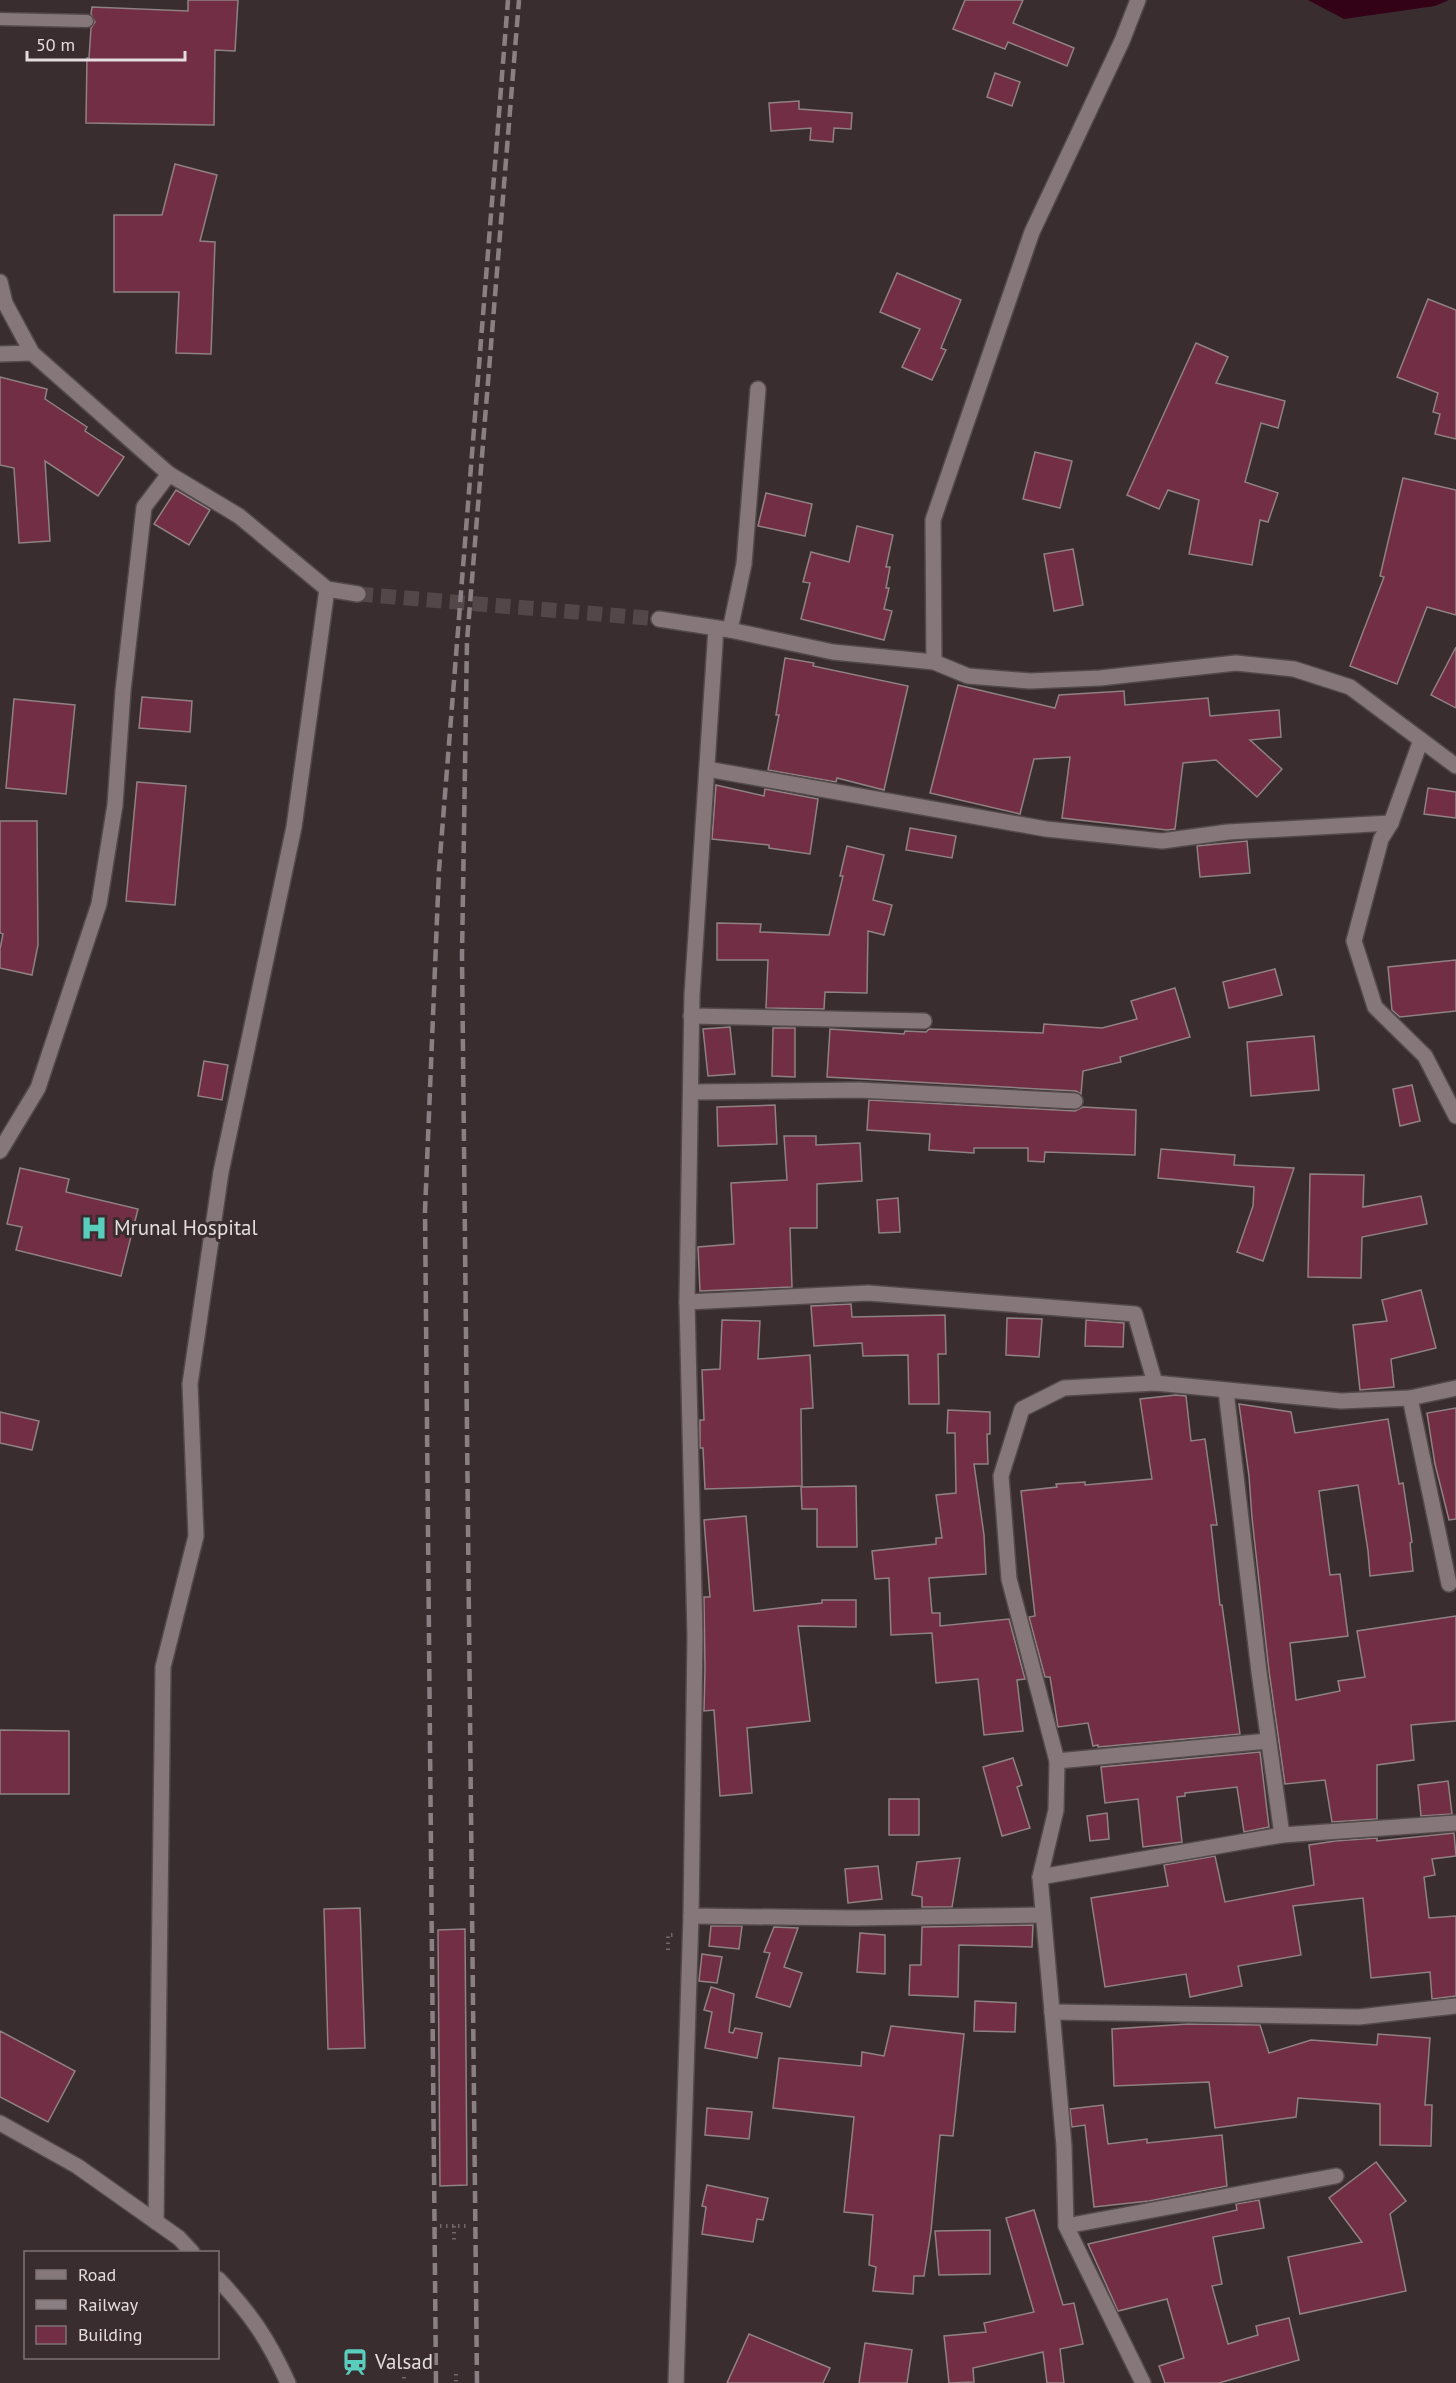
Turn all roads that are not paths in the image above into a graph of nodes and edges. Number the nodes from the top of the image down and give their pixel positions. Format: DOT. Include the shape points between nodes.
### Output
graph roads {
  1 [pos="1138,0"];
  2 [pos="0,19"];
  3 [pos="87,21"];
  4 [pos="0,282"];
  5 [pos="32,353"];
  6 [pos="0,354"];
  7 [pos="758,389"];
  8 [pos="169,474"];
  9 [pos="327,589"];
  10 [pos="358,594"];
  11 [pos="659,619"];
  12 [pos="723,629"];
  13 [pos="934,663"];
  14 [pos="1421,740"];
  15 [pos="1456,766"];
  16 [pos="707,769"];
  17 [pos="1391,823"];
  18 [pos="692,1016"];
  19 [pos="924,1021"];
  20 [pos="691,1092"];
  21 [pos="1075,1101"];
  22 [pos="1456,1116"];
  23 [pos="0,1151"];
  24 [pos="687,1302"];
  25 [pos="1155,1383"];
  26 [pos="1456,1388"];
  27 [pos="1226,1391"];
  28 [pos="1410,1398"];
  29 [pos="1449,1584"];
  30 [pos="1268,1741"];
  31 [pos="1057,1761"];
  32 [pos="1456,1823"];
  33 [pos="1282,1835"];
  34 [pos="1040,1877"];
  35 [pos="1043,1915"];
  36 [pos="691,1916"];
  37 [pos="1456,2006"];
  38 [pos="1052,2012"];
  39 [pos="0,2123"];
  40 [pos="1336,2176"];
  41 [pos="156,2222"];
  42 [pos="1065,2226"];
  43 [pos="190,2251"];
  44 [pos="219,2280"];
  45 [pos="288,2383"];
  46 [pos="676,2383"];
  47 [pos="1143,2383"];
  1 -- 13 [label="street" via="1032,232 933,520"];
  2 -- 3 [label="lane"];
  4 -- 5 [label="street" via="5,303"];
  5 -- 6 [label="street"];
  5 -- 8 [label="street"];
  7 -- 12 [label="street" via="744,564"];
  8 -- 9 [label="street" via="239,516"];
  8 -- 23 [label="street" via="144,507 123,691 115,805 99,904 38,1088"];
  9 -- 10 [label="street"];
  9 -- 41 [label="street" via="294,827 221,1172 190,1384 196,1536 163,1667"];
  11 -- 12 [label="street"];
  12 -- 13 [label="street" via="833,652"];
  12 -- 16 [label="street"];
  13 -- 14 [label="street" via="968,676 1030,681 1100,678 1236,663 1294,669 1350,687"];
  14 -- 15 [label="street"];
  14 -- 17 [label="street"];
  16 -- 17 [label="street" via="1046,829 1162,841 1227,832"];
  16 -- 18 [label="street"];
  17 -- 22 [label="street" via="1381,839 1353,941 1375,1007 1425,1056"];
  18 -- 19 [label="street"];
  18 -- 20 [label="street"];
  20 -- 21 [label="street" via="859,1090"];
  20 -- 24 [label="street"];
  24 -- 25 [label="street" via="868,1293 1135,1314"];
  24 -- 36 [label="street" via="695,1636"];
  25 -- 27 [label="street"];
  25 -- 31 [label="street" via="1064,1388 1022,1409 1001,1476 1009,1579"];
  26 -- 28 [label="street"];
  27 -- 28 [label="street" via="1341,1401"];
  27 -- 30 [label="street"];
  28 -- 29 [label="street"];
  30 -- 31 [label="street"];
  30 -- 33 [label="street"];
  31 -- 34 [label="street" via="1056,1810"];
  32 -- 33 [label="street"];
  33 -- 34 [label="street"];
  34 -- 35 [label="street"];
  35 -- 36 [label="street"];
  35 -- 38 [label="street"];
  36 -- 46 [label="street"];
  37 -- 38 [label="street" via="1359,2017"];
  38 -- 42 [label="street" via="1064,2146"];
  39 -- 41 [label="street" via="77,2166"];
  40 -- 42 [label="street"];
  41 -- 43 [label="street"];
  42 -- 47 [label="street"];
  44 -- 45 [label="street" via="247,2310 273,2349"];
}
